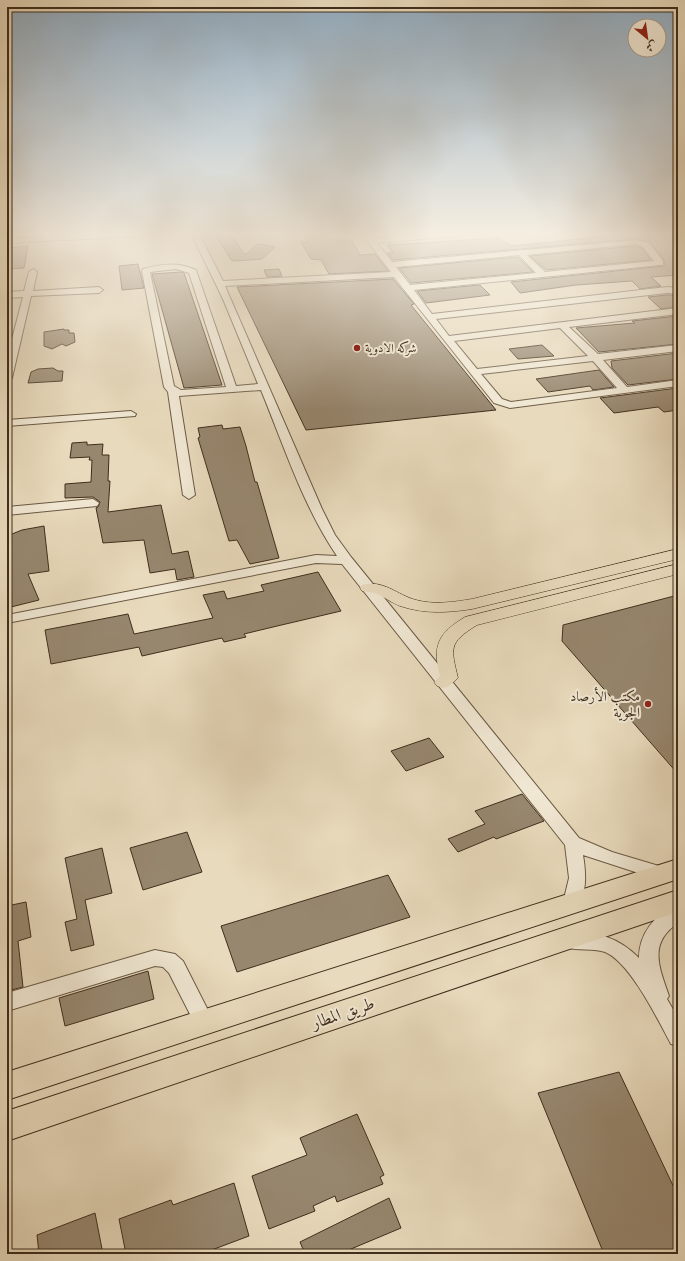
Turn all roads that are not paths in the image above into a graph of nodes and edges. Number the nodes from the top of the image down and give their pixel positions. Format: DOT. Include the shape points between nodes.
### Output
graph roads {
  1 [pos="66,292"];
  2 [pos="150,292"];
  3 [pos="200,292"];
  4 [pos="222,292"];
  5 [pos="411,292"];
  6 [pos="651,292"];
  7 [pos="27,294"];
  8 [pos="7,295"];
  9 [pos="678,311"];
  10 [pos="430,317"];
  11 [pos="562,325"];
  12 [pos="446,339"];
  13 [pos="678,348"];
  14 [pos="10,352"];
  15 [pos="595,357"];
  16 [pos="474,372"];
  17 [pos="7,378"];
  18 [pos="678,383"];
  19 [pos="263,387"];
  20 [pos="232,389"];
  21 [pos="624,390"];
  22 [pos="174,391"];
  23 [pos="131,414"];
  24 [pos="7,423"];
  25 [pos="189,495"];
  26 [pos="93,503"];
  27 [pos="7,511"];
  28 [pos="336,545"];
  29 [pos="678,554"];
  30 [pos="316,559"];
  31 [pos="346,560"];
  32 [pos="678,568"];
  33 [pos="368,588"];
  34 [pos="7,618"];
  35 [pos="443,682"];
  36 [pos="573,843"];
  37 [pos="670,872"];
  38 [pos="678,901"];
  39 [pos="572,903"];
  40 [pos="678,912"];
  41 [pos="562,940"];
  42 [pos="7,1002"];
  43 [pos="666,1013"];
  44 [pos="204,1022"];
  45 [pos="678,1037"];
  46 [pos="7,1086"];
  47 [pos="7,1126"];
  1 -- 7 [label="street"];
  2 -- 22 [label="street" via="170,387"];
  3 -- 20 [label="street"];
  4 -- 19 [label="street"];
  5 -- 10 [label="street"];
  6 -- 10 [label="street"];
  7 -- 8 [label="street"];
  7 -- 14 [label="street"];
  9 -- 11 [label="street"];
  10 -- 12 [label="street"];
  11 -- 12 [label="street"];
  11 -- 15 [label="street"];
  12 -- 16 [label="street"];
  13 -- 15 [label="street"];
  14 -- 17 [label="street"];
  15 -- 16 [label="street"];
  15 -- 21 [label="street"];
  16 -- 21 [label="street" via="498,401 510,406"];
  18 -- 21 [label="street"];
  19 -- 20 [label="street"];
  19 -- 28 [label="street" via="316,509"];
  20 -- 22 [label="street" via="181,393"];
  22 -- 25 [label="street"];
  23 -- 24 [label="street"];
  26 -- 27 [label="street"];
  28 -- 30 [label="street"];
  28 -- 31 [label="street"];
  29 -- 33 [label="main road" via="472,604 445,608 417,606 379,588"];
  30 -- 31 [label="street"];
  30 -- 34 [label="street"];
  31 -- 33 [label="street"];
  32 -- 35 [label="main road" via="471,621 451,636 445,646 444,657 449,678"];
  33 -- 35 [label="street"];
  35 -- 36 [label="street"];
  36 -- 37 [label="street" via="607,857"];
  36 -- 39 [label="street" via="578,878"];
  37 -- 39 [label="highway"];
  38 -- 41 [label="highway, طريق المطار"];
  39 -- 44 [label="highway"];
  40 -- 43 [label="street" via="657,928 649,944 649,966"];
  41 -- 43 [label="street" via="601,943 621,952 634,966"];
  41 -- 47 [label="highway, طريق المطار"];
  42 -- 44 [label="street" via="155,958 168,960 176,967"];
  43 -- 45 [label="street"];
  44 -- 46 [label="highway"];
}
